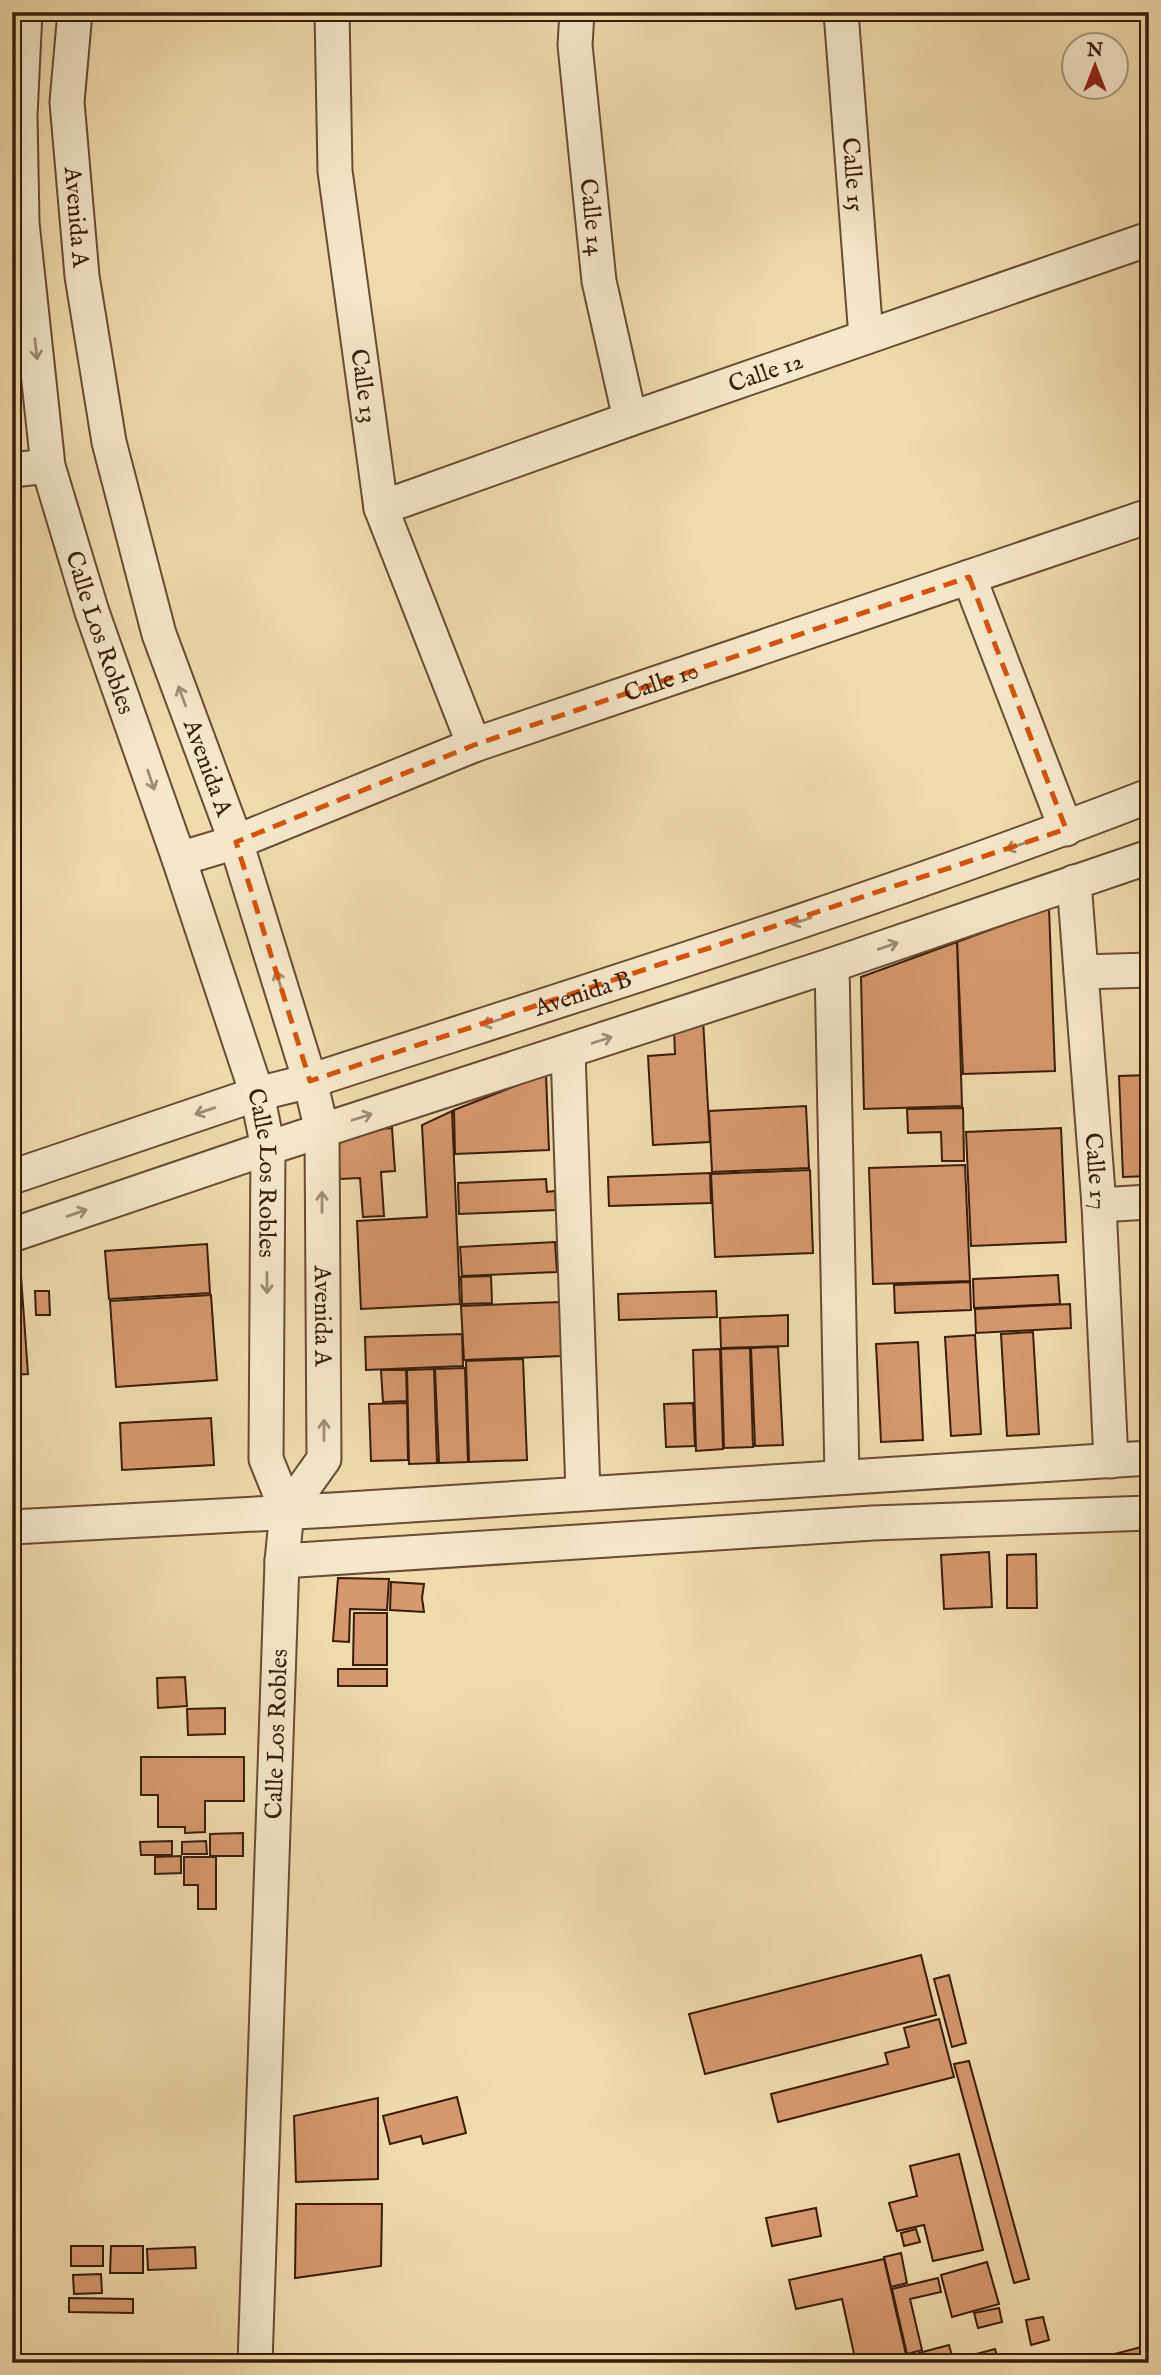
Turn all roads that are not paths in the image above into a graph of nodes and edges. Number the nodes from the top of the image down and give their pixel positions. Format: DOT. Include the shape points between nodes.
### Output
graph roads {
  1 [pos="25,12"];
  2 [pos="75,12"];
  3 [pos="332,12"];
  4 [pos="577,12"];
  5 [pos="841,12"];
  6 [pos="17,223"];
  7 [pos="1149,239"];
  8 [pos="866,337"];
  9 [pos="630,419"];
  10 [pos="48,467"];
  11 [pos="12,470"];
  12 [pos="381,508"];
  13 [pos="1149,516"];
  14 [pos="969,578"];
  15 [pos="474,745"];
  16 [pos="1146,806"];
  17 [pos="1066,829"];
  18 [pos="236,842"];
  19 [pos="1149,857"];
  20 [pos="179,859"];
  21 [pos="1074,882"];
  22 [pos="832,965"];
  23 [pos="1149,970"];
  24 [pos="1081,972"];
  25 [pos="568,1051"];
  26 [pos="310,1081"];
  27 [pos="257,1094"];
  28 [pos="322,1130"];
  29 [pos="268,1148"];
  30 [pos="12,1177"];
  31 [pos="1149,1202"];
  32 [pos="1099,1205"];
  33 [pos="12,1235"];
  34 [pos="1149,1458"];
  35 [pos="1111,1461"];
  36 [pos="842,1477"];
  37 [pos="583,1493"];
  38 [pos="287,1511"];
  39 [pos="1149,1513"];
  40 [pos="12,1527"];
  41 [pos="282,1561"];
  42 [pos="256,2363"];
  1 -- 6 [label="street, Calle Los Robles"];
  18 -- 2 [label="street, Avenida A, one-way" via="159,634 108,442 82,276 67,102"];
  3 -- 12 [label="street, Calle 13" via="335,171"];
  4 -- 9 [label="street, Calle 14" via="575,45 599,281"];
  5 -- 8 [label="street, Calle 15"];
  6 -- 10 [label="street, Calle Los Robles, one-way"];
  7 -- 8 [label="street, Calle 12"];
  8 -- 9 [label="street, Calle 12"];
  9 -- 12 [label="street, Calle 12"];
  10 -- 11 [label="street"];
  10 -- 20 [label="street, Calle Los Robles, one-way" via="92,612"];
  12 -- 15 [label="street, Calle 13"];
  13 -- 14 [label="street, Calle 10"];
  14 -- 15 [label="street, Calle 10"];
  14 -- 17 [label="street"];
  15 -- 18 [label="street, Calle 10"];
  16 -- 17 [label="street, Avenida B"];
  17 -- 26 [label="street, Avenida B, one-way" via="824,914"];
  18 -- 20 [label="street, Calle 10"];
  26 -- 18 [label="street, Avenida A, one-way"];
  19 -- 21 [label="street"];
  20 -- 27 [label="street, Calle Los Robles"];
  22 -- 21 [label="street, one-way"];
  21 -- 24 [label="street, Calle 17"];
  25 -- 22 [label="street, one-way"];
  22 -- 36 [label="street"];
  23 -- 24 [label="street"];
  24 -- 32 [label="street, Calle 17"];
  28 -- 25 [label="street, one-way"];
  25 -- 37 [label="street"];
  26 -- 27 [label="street, Avenida B"];
  26 -- 28 [label="street, Avenida A"];
  27 -- 29 [label="street, Calle Los Robles"];
  27 -- 30 [label="street, Avenida B, one-way"];
  28 -- 29 [label="street"];
  38 -- 28 [label="street, Avenida A, one-way" via="324,1459"];
  33 -- 29 [label="street, one-way"];
  29 -- 38 [label="street, Calle Los Robles, one-way" via="266,1459"];
  31 -- 32 [label="street"];
  32 -- 35 [label="street, Calle 17"];
  34 -- 35 [label="street"];
  35 -- 36 [label="street"];
  36 -- 37 [label="street"];
  37 -- 38 [label="street"];
  38 -- 40 [label="street"];
  38 -- 41 [label="street, Calle Los Robles"];
  39 -- 41 [label="street" via="873,1523"];
  41 -- 42 [label="street, Calle Los Robles"];
}
